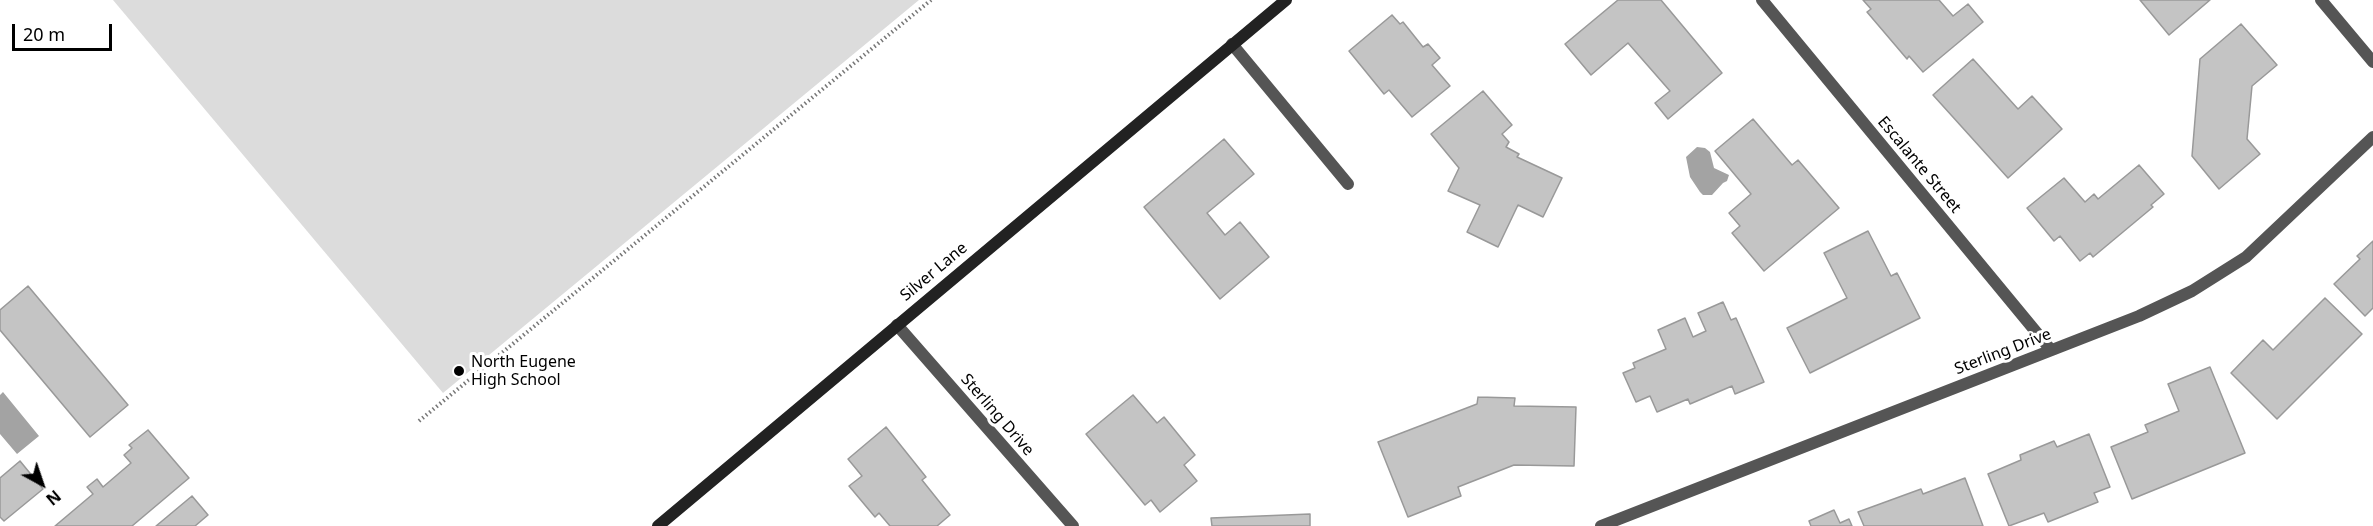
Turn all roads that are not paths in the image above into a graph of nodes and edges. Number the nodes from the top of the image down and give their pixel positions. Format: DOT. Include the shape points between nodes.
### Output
graph roads {
  1 [pos="1286,0"];
  2 [pos="1762,0"];
  3 [pos="2321,0"];
  4 [pos="1232,44"];
  5 [pos="2373,62"];
  6 [pos="2373,137"];
  7 [pos="1348,184"];
  8 [pos="897,325"];
  9 [pos="2051,351"];
  10 [pos="658,526"];
  11 [pos="1073,526"];
  12 [pos="1601,526"];
  1 -- 4 [label="street, Silver Lane"];
  2 -- 9 [label="street, Escalante Street"];
  3 -- 5 [label="street"];
  4 -- 7 [label="street"];
  4 -- 8 [label="street, Silver Lane"];
  6 -- 9 [label="street, Sterling Drive" via="2246,257 2192,291"];
  8 -- 10 [label="street, Silver Lane"];
  8 -- 11 [label="street, Sterling Drive"];
  9 -- 12 [label="street, Sterling Drive"];
}
